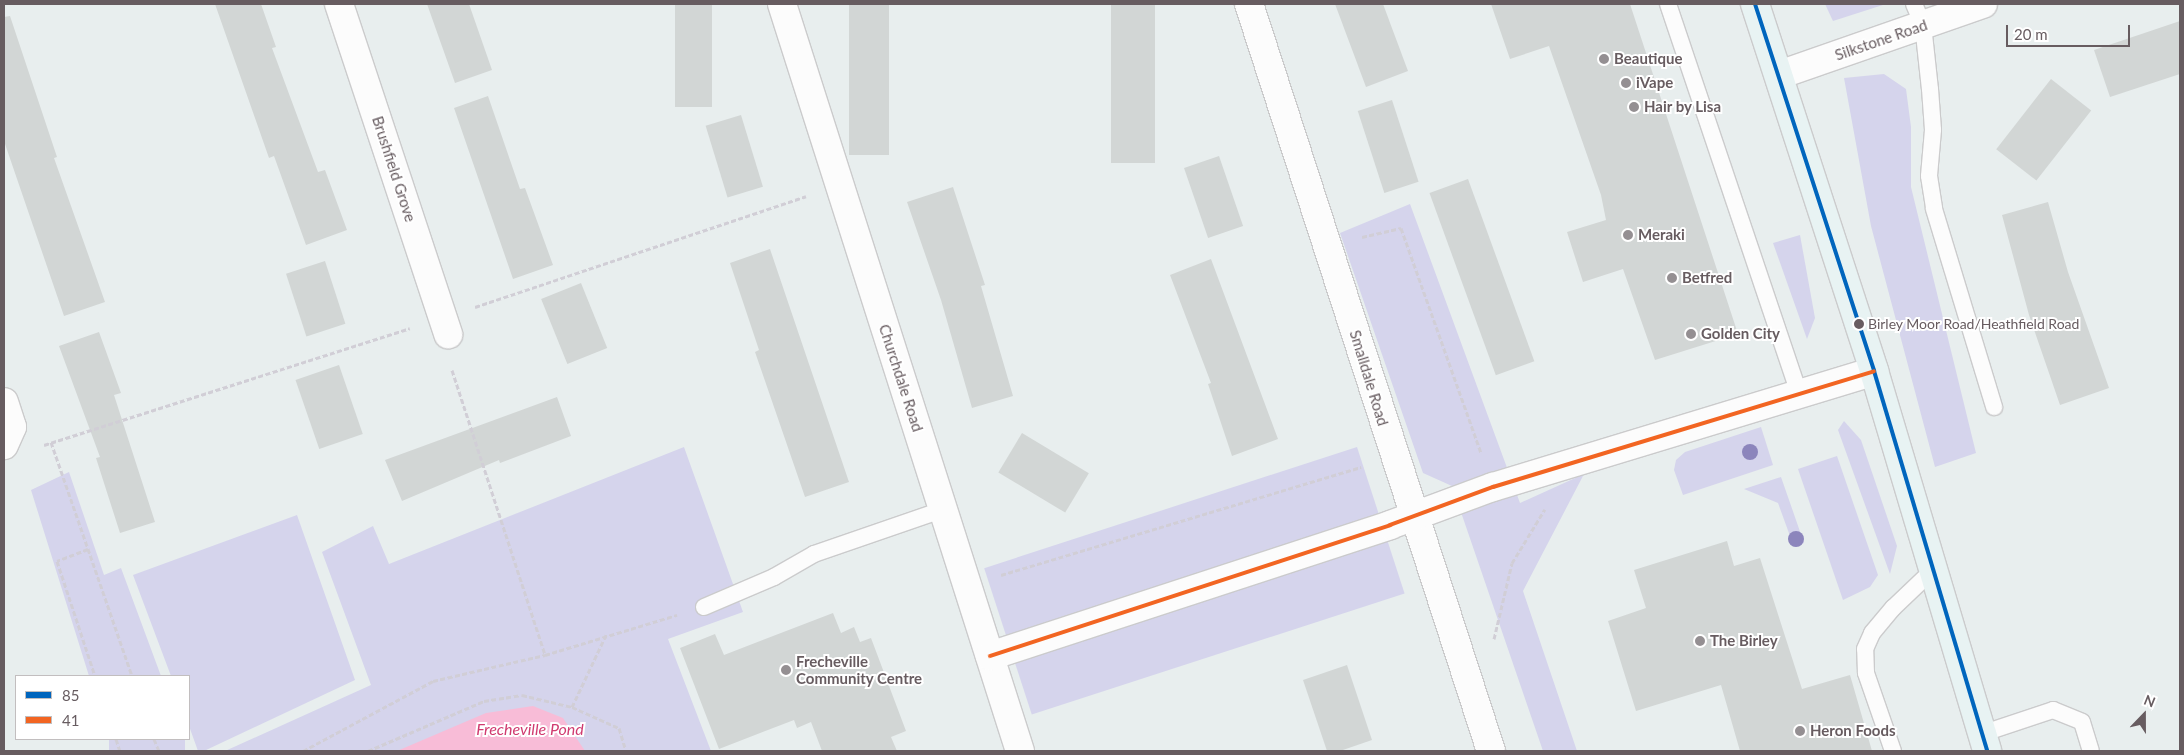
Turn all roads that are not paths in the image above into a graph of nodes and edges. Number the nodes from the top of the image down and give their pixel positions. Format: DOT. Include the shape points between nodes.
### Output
graph roads {
  1 [pos="339,4"];
  2 [pos="782,4"];
  3 [pos="1249,4"];
  4 [pos="1668,4"];
  5 [pos="1755,4"];
  6 [pos="1983,4"];
  7 [pos="1919,14"];
  8 [pos="1779,75"];
  9 [pos="448,334"];
  10 [pos="1874,371"];
  11 [pos="1799,394"];
  12 [pos="4,402"];
  13 [pos="1994,408"];
  14 [pos="4,445"];
  15 [pos="942,510"];
  16 [pos="1414,517"];
  17 [pos="1935,568"];
  18 [pos="704,607"];
  19 [pos="990,656"];
  20 [pos="1984,742"];
  21 [pos="1020,751"];
  22 [pos="1491,751"];
  23 [pos="1893,751"];
  24 [pos="2091,751"];
  1 -- 9 [label="street, Brushfield Grove"];
  2 -- 15 [label="street, Churchdale Road"];
  3 -- 16 [label="street, Smalldale Road"];
  4 -- 11 [label="lane"];
  5 -- 8 [label="main road"];
  6 -- 7 [label="street, Silkstone Road"];
  7 -- 8 [label="street, Silkstone Road"];
  7 -- 13 [label="lane" via="1930,89 1929,176 1934,209"];
  8 -- 10 [label="main road"];
  10 -- 11 [label="street"];
  10 -- 17 [label="main road"];
  11 -- 16 [label="street" via="1493,487"];
  12 -- 14 [label="street" via="12,427"];
  15 -- 18 [label="lane" via="814,554 774,578"];
  15 -- 19 [label="street, Churchdale Road"];
  16 -- 19 [label="street"];
  16 -- 22 [label="street, Smalldale Road"];
  17 -- 20 [label="main road"];
  17 -- 23 [label="lane" via="1872,632 1865,649 1866,673"];
  19 -- 21 [label="street, Churchdale Road"];
  20 -- 24 [label="lane" via="2053,710 2082,722"];
}
